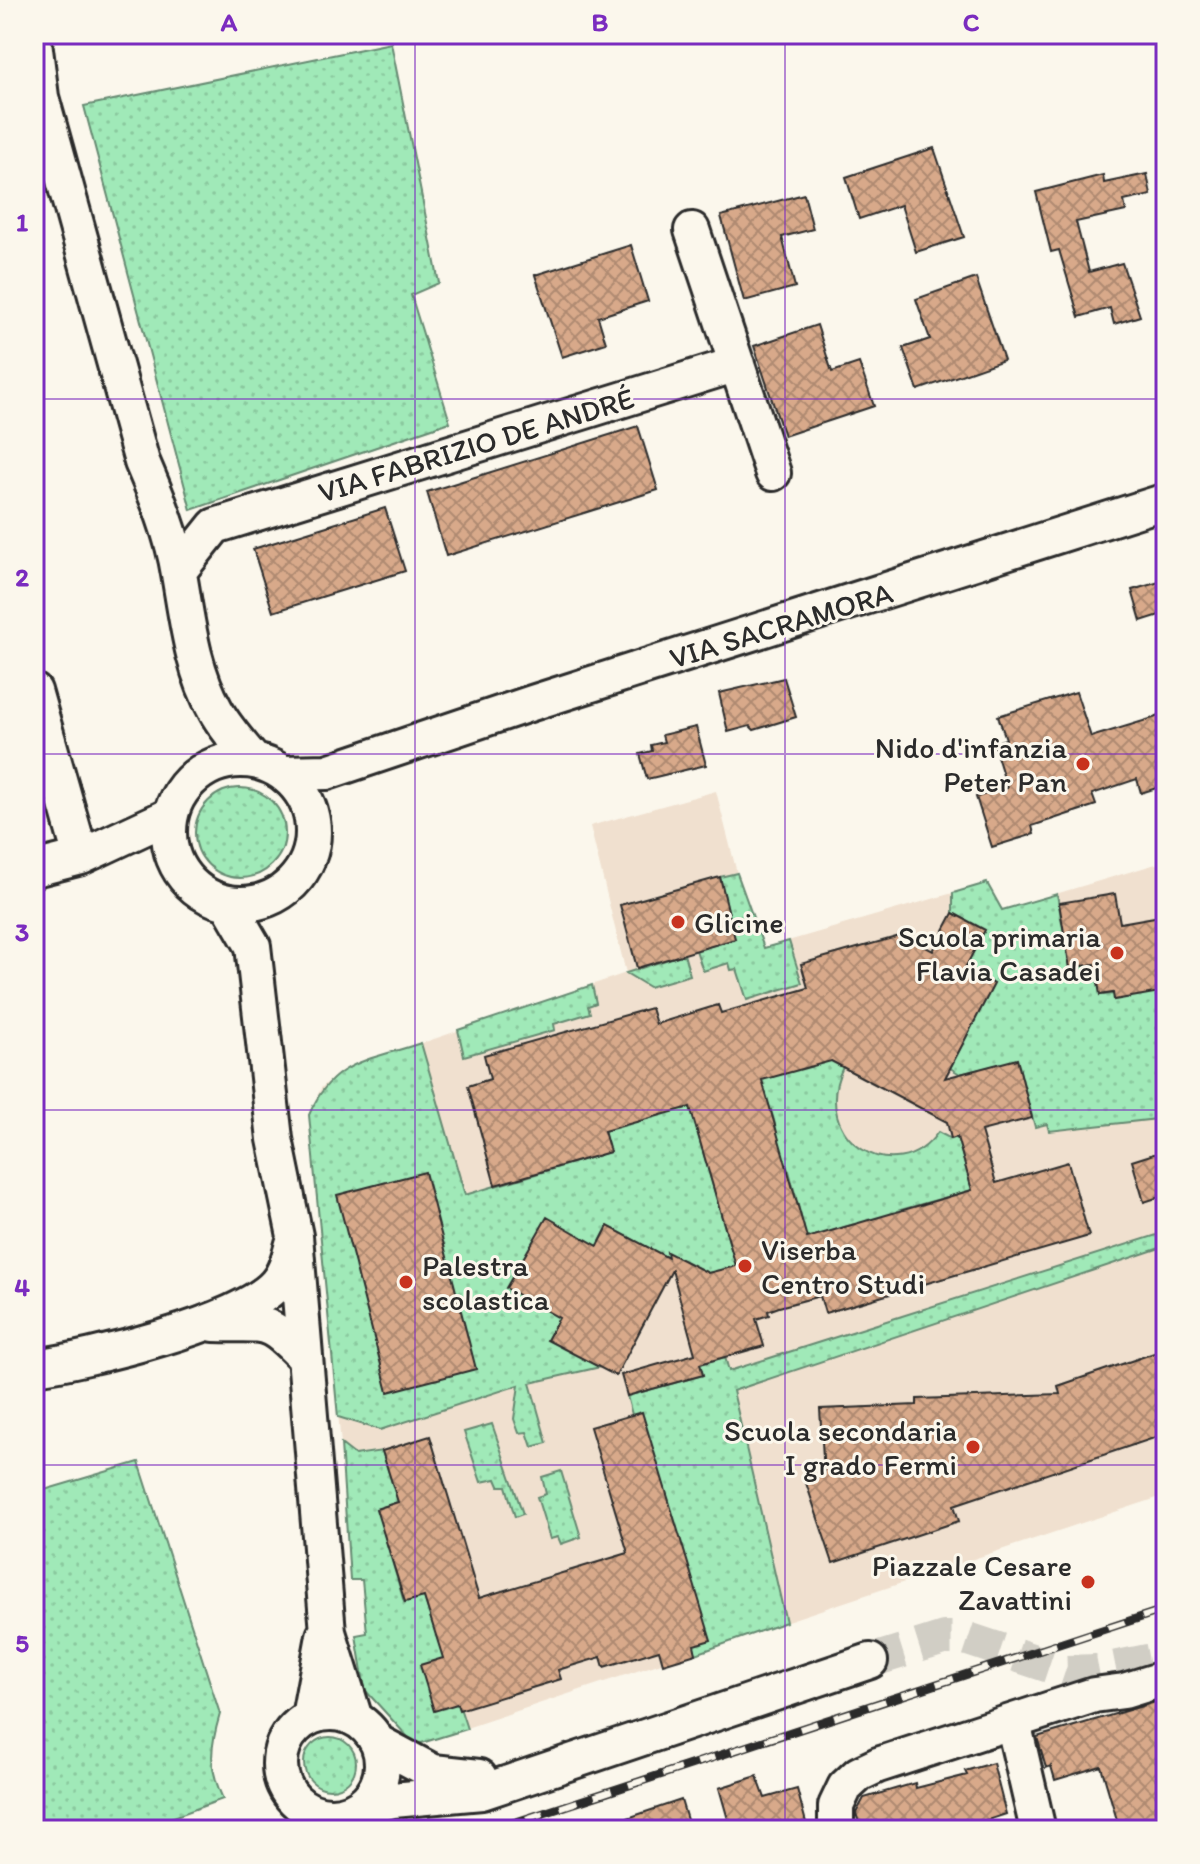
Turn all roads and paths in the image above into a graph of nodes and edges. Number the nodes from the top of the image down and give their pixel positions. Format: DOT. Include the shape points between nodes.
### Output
graph roads {
  1 [pos="34,41"];
  2 [pos="692,230"];
  3 [pos="737,364"];
  4 [pos="142,462"];
  5 [pos="773,473"];
  6 [pos="159,500"];
  7 [pos="1166,501"];
  8 [pos="215,526"];
  9 [pos="179,571"];
  10 [pos="184,614"];
  11 [pos="203,684"];
  12 [pos="34,691"];
  13 [pos="396,750"];
  14 [pos="268,766"];
  15 [pos="195,776"];
  16 [pos="171,815"];
  17 [pos="313,825"];
  18 [pos="81,857"];
  19 [pos="174,861"];
  20 [pos="34,869"];
  21 [pos="284,891"];
  22 [pos="228,903"];
  23 [pos="284,1176"];
  24 [pos="295,1236"];
  25 [pos="206,1324"];
  26 [pos="305,1358"];
  27 [pos="34,1367"];
  28 [pos="324,1604"];
  29 [pos="870,1661"];
  30 [pos="1162,1664"];
  31 [pos="309,1717"];
  32 [pos="1013,1722"];
  33 [pos="366,1730"];
  34 [pos="523,1776"];
  35 [pos="351,1812"];
  36 [pos="836,1830"];
  37 [pos="1038,1830"];
  1 -- 4 [label="street" via="41,97"];
  2 -- 3 [label="street"];
  3 -- 5 [label="street"];
  3 -- 8 [label="street, VIA FABRIZIO DE ANDRÉ"];
  4 -- 6 [label="street"];
  4 -- 10 [label="street" via="145,503"];
  6 -- 8 [label="street"];
  6 -- 9 [label="street"];
  7 -- 13 [label="street, VIA SACRAMORA"];
  8 -- 9 [label="street"];
  9 -- 10 [label="street"];
  10 -- 11 [label="street"];
  11 -- 14 [label="street" via="215,710"];
  11 -- 15 [label="street" via="203,756"];
  12 -- 18 [label="street"];
  13 -- 14 [label="street, VIA SACRAMORA" via="327,772"];
  13 -- 17 [label="street, VIA SACRAMORA" via="340,789"];
  14 -- 15 [label="street" via="222,761"];
  14 -- 17 [label="street" via="304,796"];
  15 -- 16 [label="street"];
  16 -- 18 [label="street"];
  16 -- 19 [label="street"];
  17 -- 21 [label="street" via="305,866"];
  18 -- 19 [label="street" via="135,854"];
  18 -- 20 [label="street"];
  19 -- 22 [label="street" via="206,896"];
  21 -- 22 [label="street" via="267,900"];
  21 -- 23 [label="street" via="273,924 271,964 284,1087"];
  22 -- 23 [label="street" via="253,946 273,1127"];
  23 -- 24 [label="street"];
  24 -- 25 [label="street" via="277,1283"];
  24 -- 26 [label="street"];
  25 -- 26 [label="street" via="259,1323"];
  25 -- 27 [label="street" via="72,1362"];
  26 -- 28 [label="street"];
  28 -- 31 [label="street" via="324,1647"];
  28 -- 33 [label="street" via="328,1632"];
  29 -- 34 [label="street"];
  30 -- 32 [label="street" via="1124,1691 1094,1695"];
  31 -- 33 [label="street" via="324,1713"];
  31 -- 35 [label="street" via="285,1741 280,1757 285,1788 318,1814"];
  32 -- 36 [label="street" via="878,1765 845,1787 836,1806"];
  32 -- 37 [label="street"];
  33 -- 34 [label="street" via="404,1760 433,1772"];
  33 -- 35 [label="street" via="381,1775 375,1790"];
  34 -- 35 [label="street" via="482,1792 393,1800"];
}
